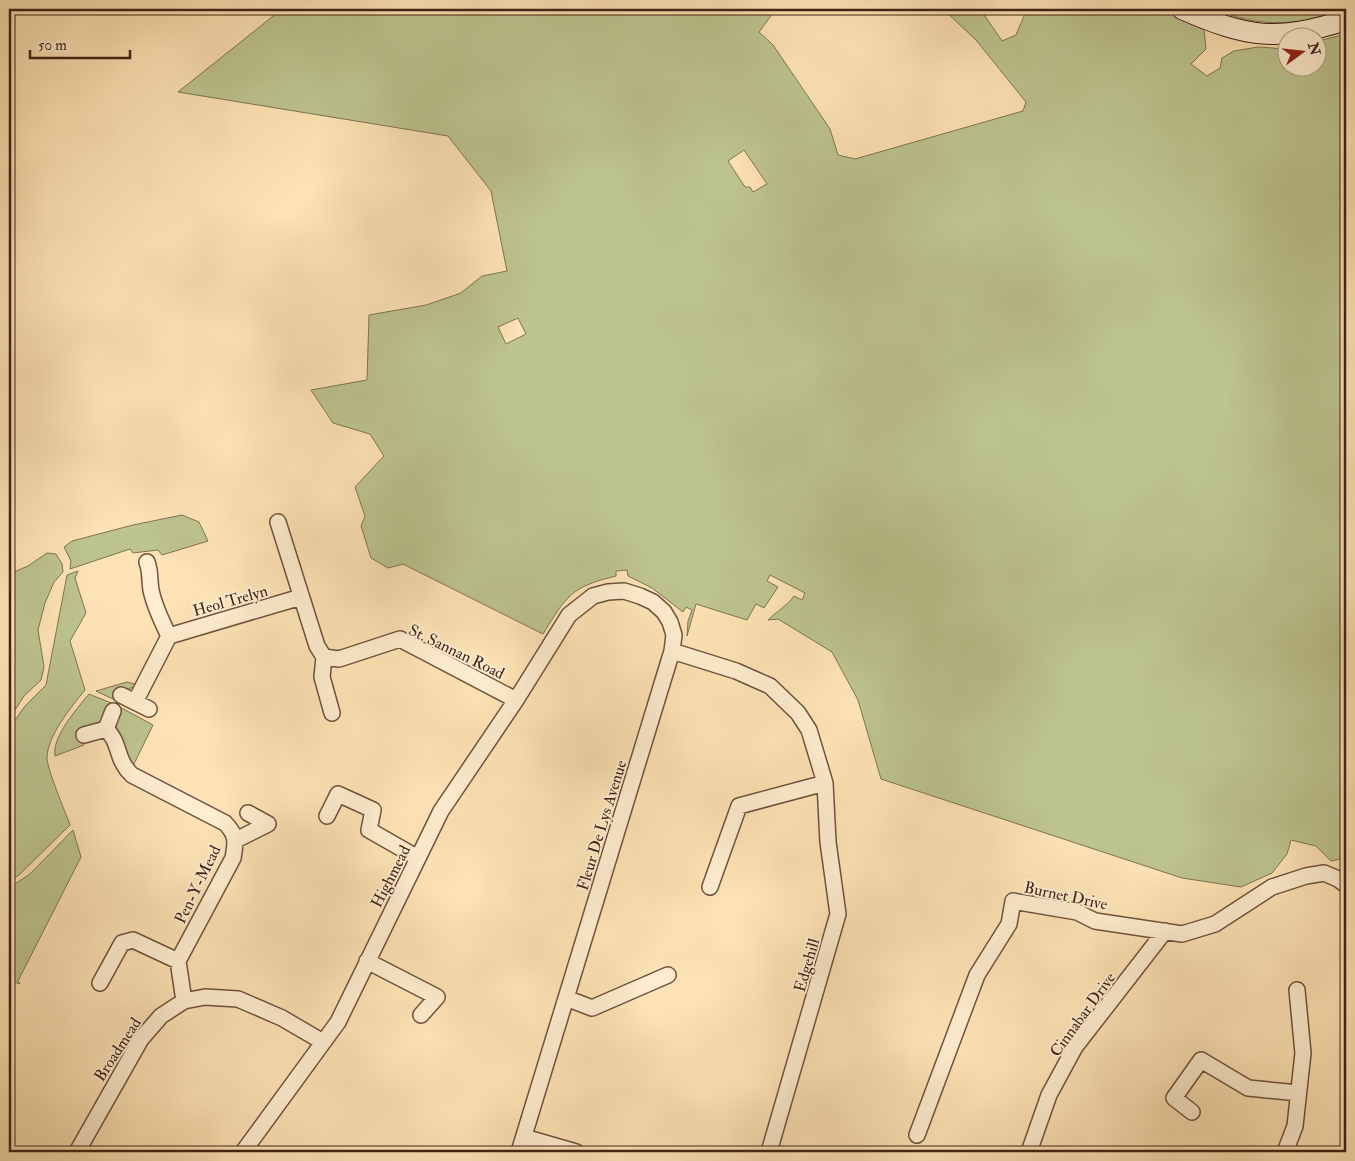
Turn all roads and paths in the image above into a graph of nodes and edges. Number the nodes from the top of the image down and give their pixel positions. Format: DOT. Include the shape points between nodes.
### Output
graph roads {
  1 [pos="1182,9"];
  2 [pos="1346,20"];
  3 [pos="278,522"];
  4 [pos="147,562"];
  5 [pos="301,597"];
  6 [pos="569,615"];
  7 [pos="169,636"];
  8 [pos="672,651"];
  9 [pos="324,658"];
  10 [pos="121,695"];
  11 [pos="516,700"];
  12 [pos="135,702"];
  13 [pos="149,709"];
  14 [pos="113,712"];
  15 [pos="332,713"];
  16 [pos="106,729"];
  17 [pos="84,735"];
  18 [pos="825,784"];
  19 [pos="248,813"];
  20 [pos="327,816"];
  21 [pos="236,840"];
  22 [pos="418,858"];
  23 [pos="1346,885"];
  24 [pos="710,887"];
  25 [pos="1165,931"];
  26 [pos="178,961"];
  27 [pos="367,961"];
  28 [pos="668,975"];
  29 [pos="100,983"];
  30 [pos="1297,990"];
  31 [pos="566,998"];
  32 [pos="184,1001"];
  33 [pos="421,1015"];
  34 [pos="324,1042"];
  35 [pos="1298,1093"];
  36 [pos="1192,1112"];
  37 [pos="917,1135"];
  38 [pos="524,1137"];
  39 [pos="77,1152"];
  40 [pos="243,1152"];
  41 [pos="519,1152"];
  42 [pos="576,1152"];
  43 [pos="769,1152"];
  44 [pos="1028,1152"];
  45 [pos="1285,1152"];
  1 -- 2 [label="main road" via="1223,27 1278,35 1314,30"];
  3 -- 5 [label="street"];
  4 -- 7 [label="street" via="152,576 151,589"];
  5 -- 7 [label="street, Heol Trelyn"];
  5 -- 9 [label="street"];
  6 -- 8 [label="street, Fleur De Lys Avenue" via="601,594 624,591 640,596 653,602 670,622 674,636"];
  6 -- 11 [label="street, Highmead"];
  7 -- 12 [label="street"];
  8 -- 18 [label="street, Edgehill" via="736,671 770,686 798,713 809,730"];
  8 -- 31 [label="street, Fleur De Lys Avenue"];
  9 -- 11 [label="street, St. Sannan Road" via="339,659 400,640"];
  9 -- 15 [label="street" via="322,677"];
  10 -- 12 [label="street"];
  11 -- 22 [label="street, Highmead" via="441,811"];
  12 -- 13 [label="street"];
  14 -- 16 [label="street"];
  16 -- 17 [label="street"];
  16 -- 21 [label="street, Pen-Y-Mead" via="112,735 122,766 132,776 225,823"];
  18 -- 24 [label="street" via="739,806"];
  18 -- 43 [label="street, Edgehill" via="828,842 838,914"];
  19 -- 21 [label="street" via="268,824"];
  20 -- 22 [label="street" via="338,794 373,810 369,830"];
  21 -- 26 [label="street, Pen-Y-Mead" via="232,858"];
  22 -- 27 [label="street, Highmead"];
  23 -- 25 [label="street, Burnet Drive" via="1324,873 1306,876 1272,887 1215,924 1182,934"];
  25 -- 37 [label="street, Burnet Drive" via="1095,921 1077,912 1013,901 1009,924 977,975"];
  25 -- 44 [label="street, Cinnabar Drive" via="1075,1047 1049,1095"];
  26 -- 29 [label="street" via="133,940 122,943"];
  26 -- 32 [label="street"];
  27 -- 33 [label="street" via="437,997"];
  27 -- 34 [label="street, Highmead" via="338,1022"];
  28 -- 31 [label="street" via="592,1008"];
  30 -- 35 [label="street" via="1303,1053"];
  31 -- 38 [label="street, Fleur De Lys Avenue"];
  32 -- 34 [label="street, Broadmead" via="206,997 238,999 282,1018"];
  32 -- 39 [label="street, Broadmead" via="161,1016 141,1039"];
  34 -- 40 [label="street, Highmead"];
  35 -- 36 [label="street" via="1248,1088 1201,1060 1174,1098"];
  35 -- 45 [label="street" via="1295,1126"];
  38 -- 41 [label="street, Fleur De Lys Avenue"];
  38 -- 42 [label="street"];
}
